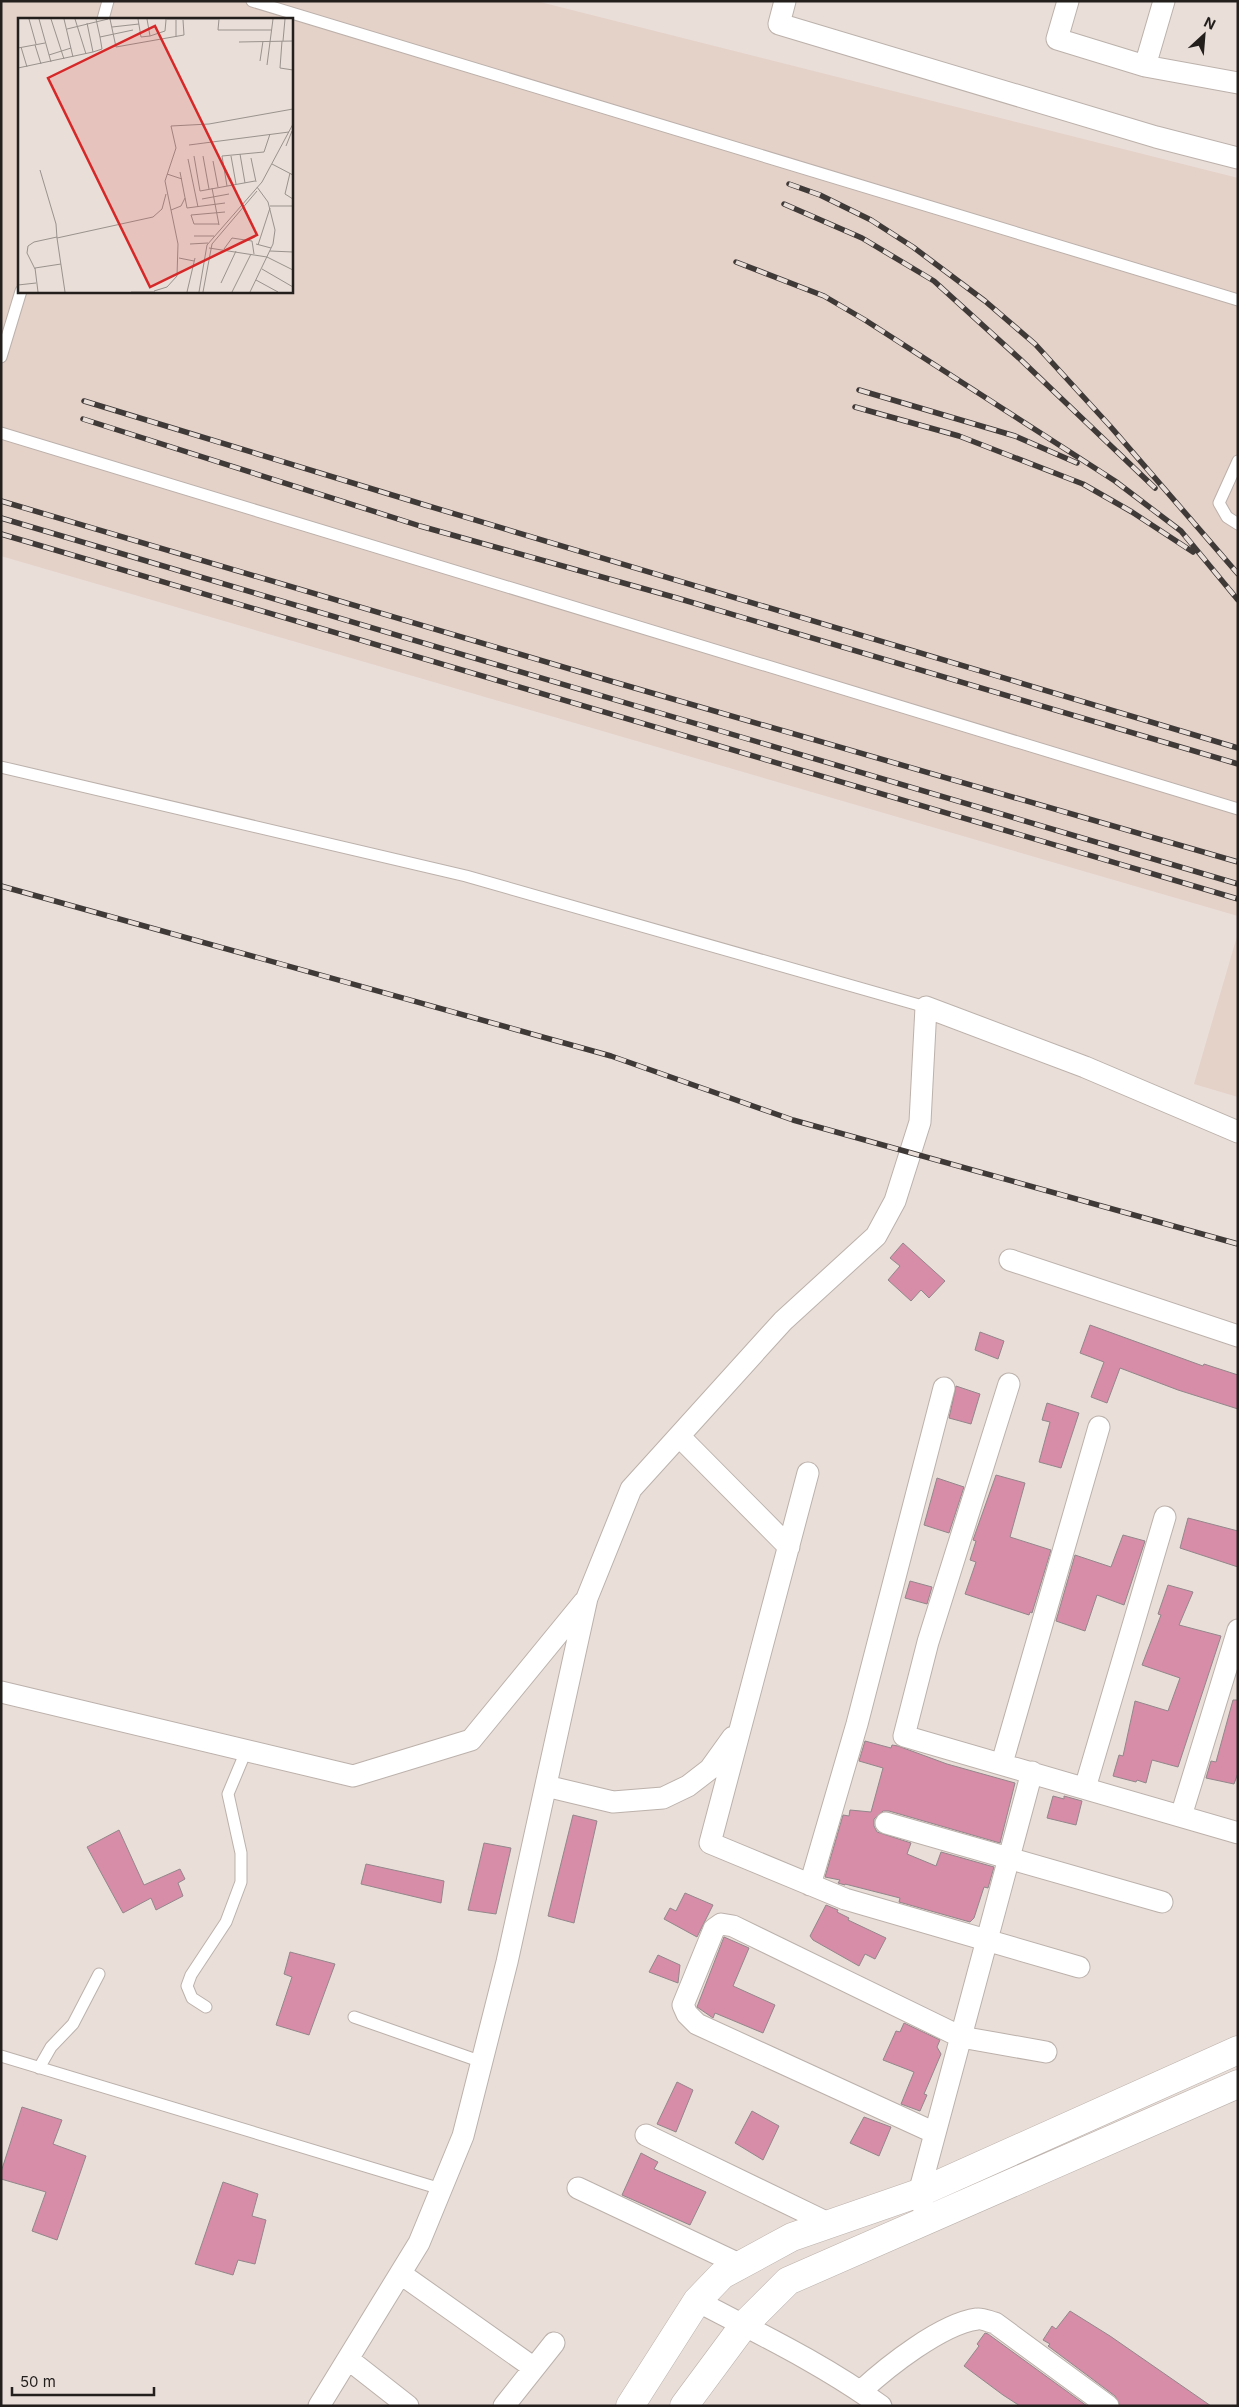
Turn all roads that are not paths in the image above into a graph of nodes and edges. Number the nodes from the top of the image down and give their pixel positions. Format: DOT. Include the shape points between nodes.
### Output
graph roads {
  1 [pos="108,1"];
  2 [pos="252,1"];
  3 [pos="785,1"];
  4 [pos="1068,1"];
  5 [pos="1164,1"];
  6 [pos="102,18"];
  7 [pos="1145,66"];
  8 [pos="1238,83"];
  9 [pos="1238,158"];
  10 [pos="21,292"];
  11 [pos="1238,300"];
  12 [pos="1,358"];
  13 [pos="1,433"];
  14 [pos="1238,461"];
  15 [pos="1238,524"];
  16 [pos="1,767"];
  17 [pos="1238,809"];
  18 [pos="926,1008"];
  19 [pos="1238,1132"];
  20 [pos="1010,1260"];
  21 [pos="1238,1336"];
  22 [pos="1009,1384"];
  23 [pos="944,1388"];
  24 [pos="1099,1427"];
  25 [pos="679,1436"];
  26 [pos="808,1473"];
  27 [pos="1165,1517"];
  28 [pos="788,1547"];
  29 [pos="587,1598"];
  30 [pos="1238,1630"];
  31 [pos="1,1692"];
  32 [pos="741,1725"];
  33 [pos="246,1751"];
  34 [pos="1002,1763"];
  35 [pos="1032,1772"];
  36 [pos="546,1786"];
  37 [pos="1086,1788"];
  38 [pos="1182,1816"];
  39 [pos="886,1823"];
  40 [pos="1238,1833"];
  41 [pos="1009,1859"];
  42 [pos="810,1885"];
  43 [pos="1162,1902"];
  44 [pos="987,1941"];
  45 [pos="1079,1967"];
  46 [pos="99,1974"];
  47 [pos="206,2007"];
  48 [pos="354,2017"];
  49 [pos="961,2037"];
  50 [pos="1238,2050"];
  51 [pos="1046,2052"];
  52 [pos="1,2056"];
  53 [pos="482,2062"];
  54 [pos="39,2068"];
  55 [pos="1238,2084"];
  56 [pos="935,2133"];
  57 [pos="646,2135"];
  58 [pos="578,2188"];
  59 [pos="441,2189"];
  60 [pos="919,2192"];
  61 [pos="927,2219"];
  62 [pos="830,2224"];
  63 [pos="741,2265"];
  64 [pos="401,2274"];
  65 [pos="697,2301"];
  66 [pos="744,2325"];
  67 [pos="554,2344"];
  68 [pos="348,2359"];
  69 [pos="534,2368"];
  70 [pos="853,2386"];
  71 [pos="319,2406"];
  72 [pos="408,2406"];
  73 [pos="504,2406"];
  74 [pos="630,2406"];
  75 [pos="684,2406"];
  76 [pos="881,2406"];
  77 [pos="1108,2406"];
  1 -- 6 [label="lane"];
  2 -- 11 [label="lane"];
  3 -- 9 [label="street" via="779,24 1156,137"];
  4 -- 7 [label="street" via="1057,39"];
  5 -- 7 [label="street"];
  7 -- 8 [label="street"];
  10 -- 12 [label="lane"];
  13 -- 17 [label="lane"];
  14 -- 15 [label="lane" via="1219,504 1227,517"];
  16 -- 18 [label="lane" via="466,876"];
  18 -- 19 [label="street" via="1085,1068"];
  18 -- 25 [label="street" via="920,1122 895,1201 876,1236 783,1320"];
  20 -- 21 [label="street"];
  22 -- 34 [label="street" via="928,1642 904,1736"];
  23 -- 42 [label="street" via="857,1724"];
  24 -- 34 [label="street"];
  25 -- 28 [label="street"];
  25 -- 29 [label="street" via="630,1489"];
  26 -- 28 [label="street"];
  27 -- 37 [label="street"];
  28 -- 32 [label="street"];
  29 -- 33 [label="street" via="471,1740 353,1776"];
  29 -- 36 [label="street"];
  30 -- 38 [label="street"];
  31 -- 33 [label="street"];
  32 -- 36 [label="street" via="710,1769 688,1786 663,1798 613,1802"];
  32 -- 42 [label="street" via="710,1843"];
  33 -- 47 [label="lane" via="228,1794 241,1853 241,1882 226,1922 190,1975 187,1986 192,1998"];
  34 -- 35 [label="street"];
  35 -- 37 [label="street"];
  35 -- 41 [label="street"];
  36 -- 53 [label="street"];
  37 -- 38 [label="street"];
  38 -- 40 [label="street"];
  39 -- 41 [label="street"];
  41 -- 43 [label="street"];
  41 -- 44 [label="street"];
  42 -- 44 [label="street" via="845,1899"];
  44 -- 45 [label="street"];
  44 -- 49 [label="street"];
  46 -- 54 [label="lane" via="73,2024 51,2046"];
  48 -- 53 [label="lane"];
  49 -- 51 [label="street"];
  49 -- 56 [label="street"];
  49 -- 56 [label="street" via="733,1926 721,1924 714,1929 683,2005 697,2024"];
  50 -- 60 [label="street"];
  52 -- 54 [label="lane"];
  53 -- 59 [label="street" via="463,2136"];
  54 -- 59 [label="lane"];
  55 -- 61 [label="street"];
  56 -- 60 [label="street"];
  57 -- 62 [label="street"];
  58 -- 63 [label="street"];
  59 -- 64 [label="street" via="420,2243"];
  60 -- 61 [label="street"];
  60 -- 62 [label="street"];
  61 -- 66 [label="street" via="788,2282"];
  62 -- 63 [label="street" via="792,2237"];
  63 -- 65 [label="street" via="722,2275"];
  64 -- 68 [label="street"];
  64 -- 69 [label="street"];
  65 -- 66 [label="street"];
  65 -- 74 [label="street"];
  66 -- 70 [label="street"];
  66 -- 75 [label="street"];
  67 -- 69 [label="street"];
  68 -- 71 [label="street"];
  68 -- 72 [label="street"];
  69 -- 73 [label="street"];
  70 -- 76 [label="street"];
  70 -- 77 [label="street" via="882,2372 933,2337 978,2318 995,2324"];
}
